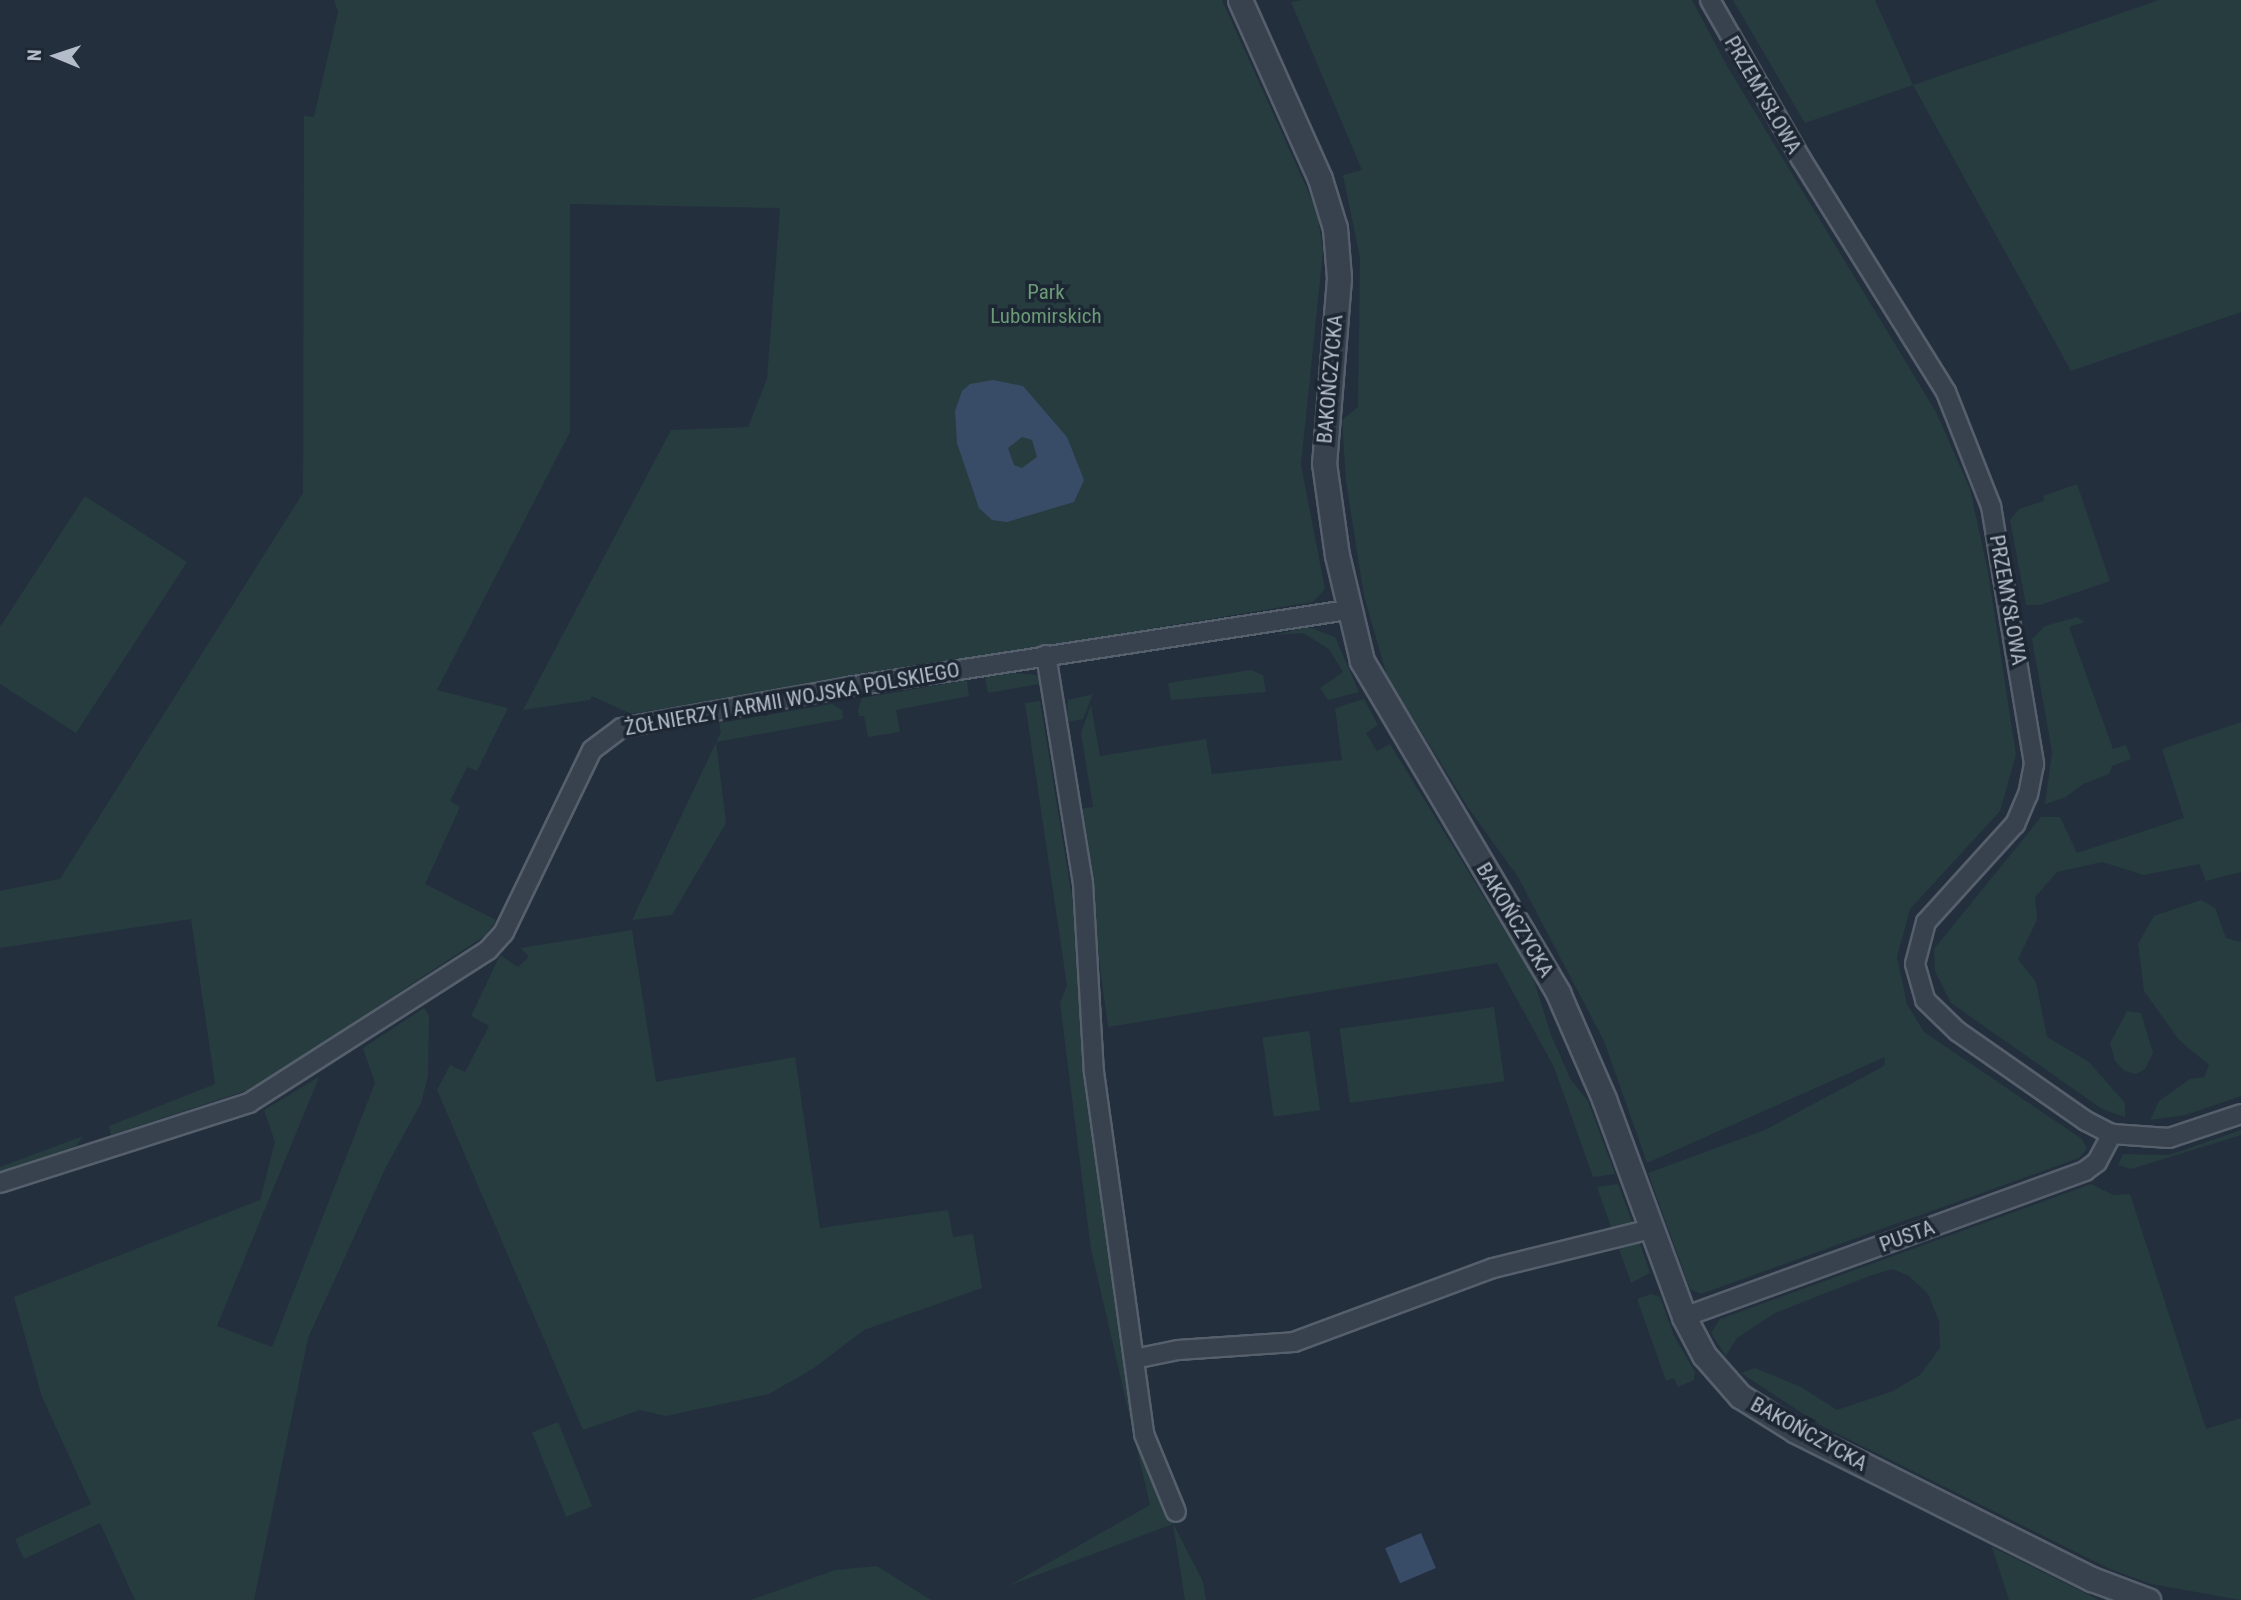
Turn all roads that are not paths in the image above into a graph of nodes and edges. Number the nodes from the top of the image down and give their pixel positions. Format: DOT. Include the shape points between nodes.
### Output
graph roads {
  1 [pos="1240,0"];
  2 [pos="1710,0"];
  3 [pos="1347,610"];
  4 [pos="1046,656"];
  5 [pos="2241,1114"];
  6 [pos="2112,1134"];
  7 [pos="0,1183"];
  8 [pos="1651,1229"];
  9 [pos="1684,1317"];
  10 [pos="1134,1359"];
  11 [pos="1176,1512"];
  12 [pos="2148,1600"];
  1 -- 3 [label="street, BAKOŃCZYCKA" via="1320,179 1335,228 1339,278 1324,463"];
  2 -- 6 [label="street, PRZEMYSŁOWA" via="1794,147 1946,392 1991,506 2034,764 2015,824 1926,922 1918,940 1917,982 1938,1017 2086,1121"];
  3 -- 4 [label="street, ŻOŁNIERZY I ARMII WOJSKA POLSKIEGO"];
  3 -- 8 [label="street, BAKOŃCZYCKA" via="1377,693 1564,1006"];
  4 -- 7 [label="street, ŻOŁNIERZY I ARMII WOJSKA POLSKIEGO" via="609,733 592,750 504,932 488,950 249,1103"];
  4 -- 10 [label="street" via="1083,883 1094,1072"];
  5 -- 6 [label="street" via="2169,1138"];
  6 -- 9 [label="street, PUSTA" via="2097,1163 2085,1171"];
  8 -- 9 [label="street, BAKOŃCZYCKA"];
  8 -- 10 [label="street" via="1493,1268 1294,1342 1178,1350"];
  9 -- 12 [label="street, BAKOŃCZYCKA" via="1722,1380 1758,1409 2058,1562"];
  10 -- 11 [label="street" via="1144,1434"];
}
